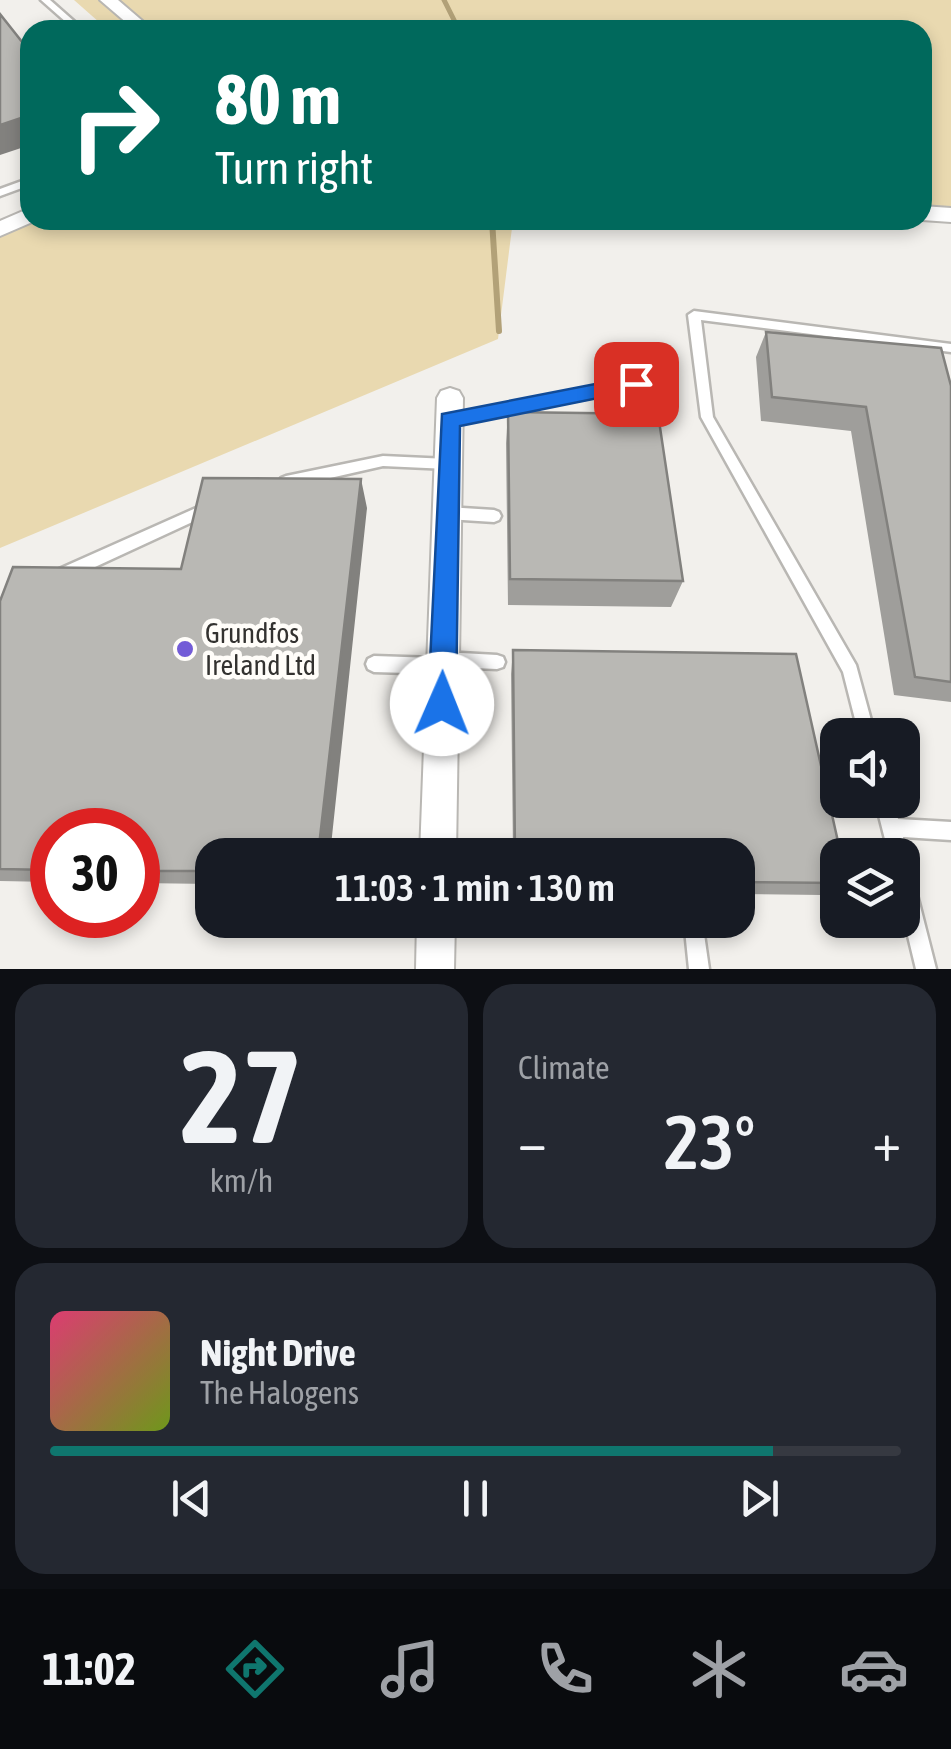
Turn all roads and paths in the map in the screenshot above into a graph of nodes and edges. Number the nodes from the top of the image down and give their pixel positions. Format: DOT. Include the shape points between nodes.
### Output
graph roads {
  1 [pos="44,0"];
  2 [pos="108,0"];
  3 [pos="68,20"];
  4 [pos="133,20"];
  5 [pos="951,348"];
  6 [pos="636,384"];
  7 [pos="450,409"];
  8 [pos="448,464"];
  9 [pos="278,484"];
  10 [pos="196,514"];
  11 [pos="447,514"];
  12 [pos="494,516"];
  13 [pos="53,578"];
  14 [pos="443,662"];
  15 [pos="497,662"];
  16 [pos="374,664"];
  17 [pos="863,718"];
  18 [pos="888,818"];
  19 [pos="891,828"];
  20 [pos="951,831"];
  21 [pos="438,838"];
  22 [pos="894,838"];
  23 [pos="436,938"];
  24 [pos="695,938"];
  25 [pos="918,938"];
  26 [pos="435,969"];
  27 [pos="699,969"];
  28 [pos="926,969"];
  1 -- 3 [label="lane"];
  2 -- 4 [label="street"];
  5 -- 17 [label="lane" via="694,315 707,417 850,670"];
  6 -- 7 [label="lane"];
  7 -- 8 [label="street"];
  8 -- 9 [label="lane" via="383,461"];
  8 -- 11 [label="street"];
  10 -- 13 [label="lane"];
  11 -- 12 [label="lane"];
  11 -- 14 [label="street"];
  14 -- 15 [label="lane"];
  14 -- 16 [label="lane"];
  14 -- 21 [label="street"];
  18 -- 19 [label="lane"];
  19 -- 20 [label="lane"];
  19 -- 22 [label="lane"];
  23 -- 26 [label="street"];
  24 -- 27 [label="lane"];
  25 -- 28 [label="lane"];
}
